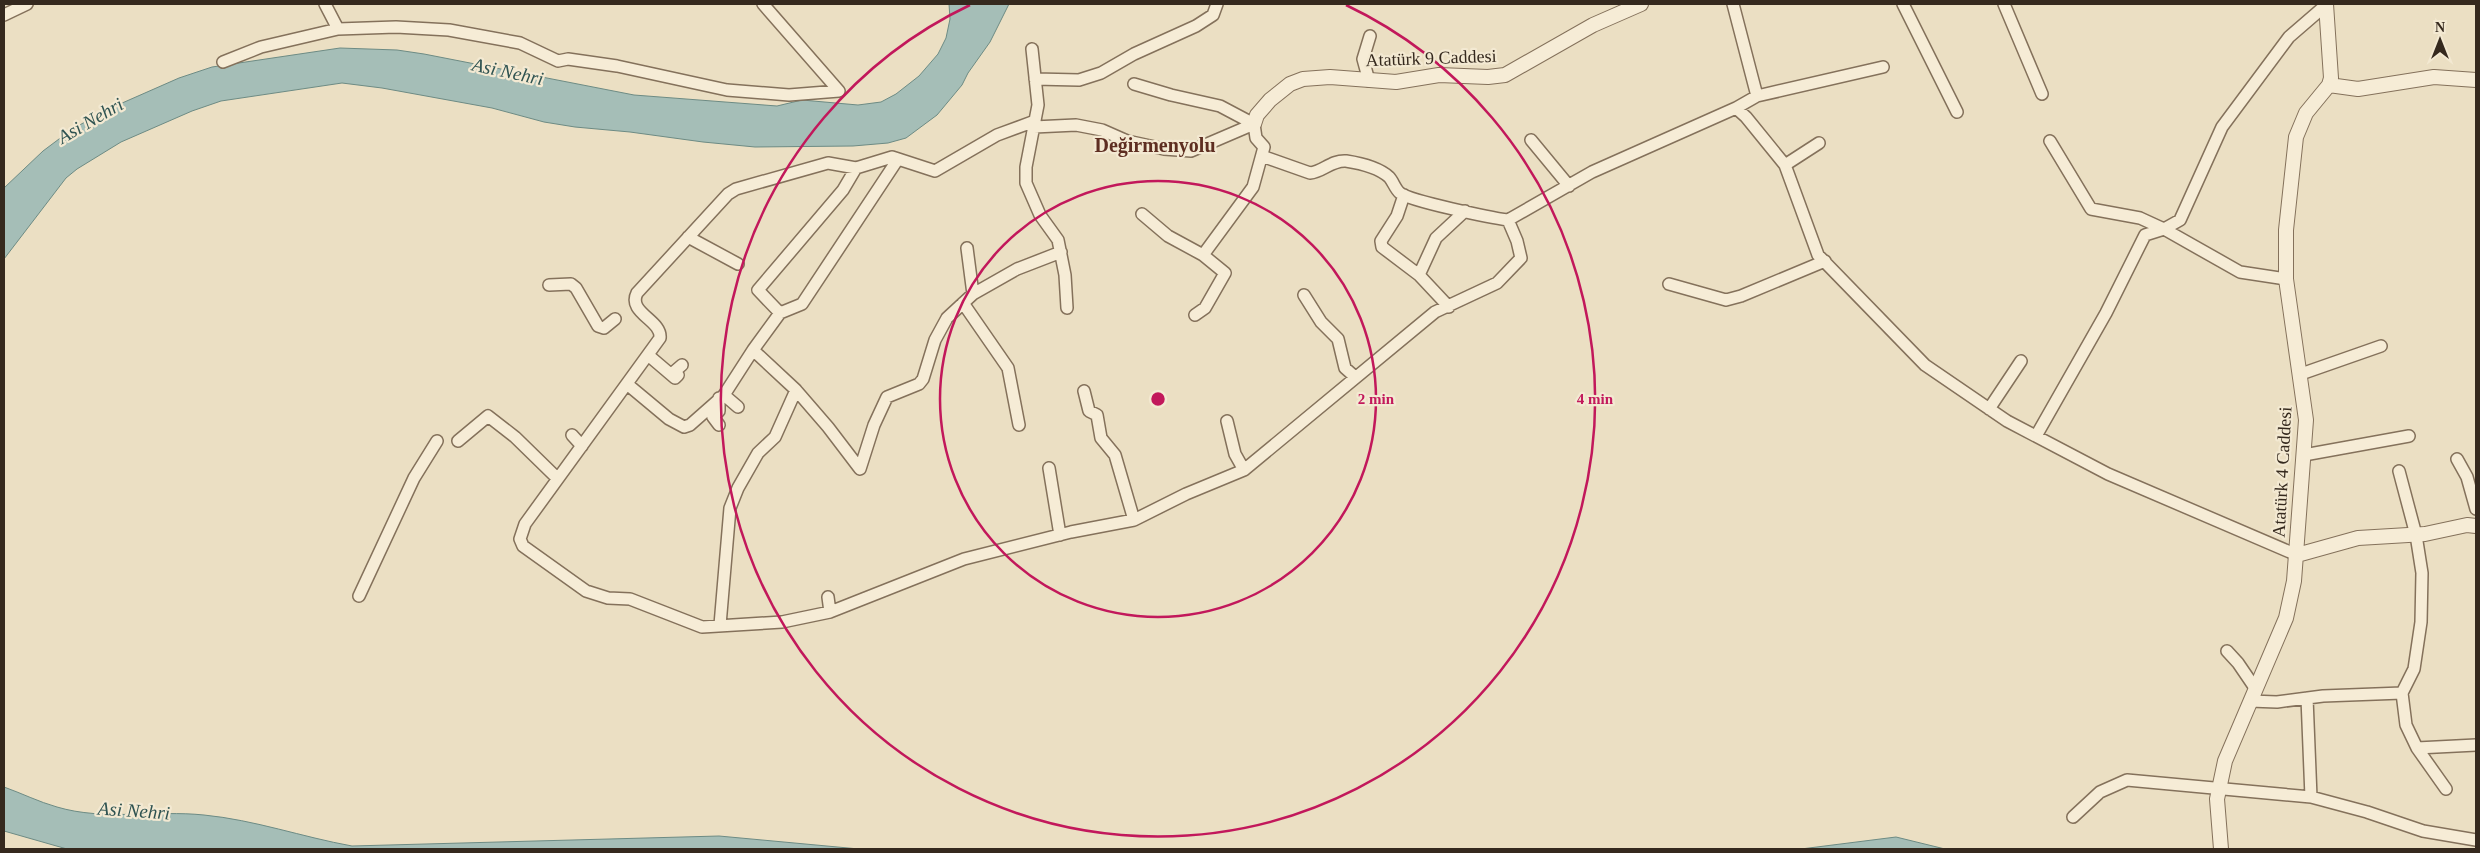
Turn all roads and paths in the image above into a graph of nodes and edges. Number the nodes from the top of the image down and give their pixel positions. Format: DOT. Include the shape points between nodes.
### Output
graph roads {
  1 [pos="26,4"];
  2 [pos="326,4"];
  3 [pos="763,4"];
  4 [pos="1217,4"];
  5 [pos="1641,4"];
  6 [pos="1733,4"];
  7 [pos="1903,4"];
  8 [pos="2004,4"];
  9 [pos="2326,4"];
  10 [pos="4,15"];
  11 [pos="338,29"];
  12 [pos="1370,36"];
  13 [pos="1032,49"];
  14 [pos="223,62"];
  15 [pos="1882,67"];
  16 [pos="1035,79"];
  17 [pos="2476,80"];
  18 [pos="1370,81"];
  19 [pos="1134,84"];
  20 [pos="2329,85"];
  21 [pos="2042,94"];
  22 [pos="1757,96"];
  23 [pos="1736,108"];
  24 [pos="1957,112"];
  25 [pos="1035,124"];
  26 [pos="1254,124"];
  27 [pos="1531,140"];
  28 [pos="2050,141"];
  29 [pos="1819,143"];
  30 [pos="1262,156"];
  31 [pos="898,159"];
  32 [pos="1785,165"];
  33 [pos="856,168"];
  34 [pos="1569,186"];
  35 [pos="1404,195"];
  36 [pos="1465,211"];
  37 [pos="1142,214"];
  38 [pos="1508,220"];
  39 [pos="2164,229"];
  40 [pos="688,237"];
  41 [pos="967,248"];
  42 [pos="1061,252"];
  43 [pos="1203,255"];
  44 [pos="1826,261"];
  45 [pos="738,264"];
  46 [pos="1419,275"];
  47 [pos="2286,279"];
  48 [pos="1669,284"];
  49 [pos="549,285"];
  50 [pos="973,294"];
  51 [pos="1304,295"];
  52 [pos="963,303"];
  53 [pos="1449,307"];
  54 [pos="1067,308"];
  55 [pos="780,314"];
  56 [pos="1195,315"];
  57 [pos="616,319"];
  58 [pos="2380,346"];
  59 [pos="752,350"];
  60 [pos="648,354"];
  61 [pos="2021,362"];
  62 [pos="682,365"];
  63 [pos="2301,374"];
  64 [pos="1354,376"];
  65 [pos="627,384"];
  66 [pos="796,390"];
  67 [pos="1084,391"];
  68 [pos="722,397"];
  69 [pos="738,407"];
  70 [pos="1989,409"];
  71 [pos="1227,422"];
  72 [pos="719,425"];
  73 [pos="1020,425"];
  74 [pos="572,435"];
  75 [pos="2036,436"];
  76 [pos="2409,436"];
  77 [pos="437,441"];
  78 [pos="458,441"];
  79 [pos="582,446"];
  80 [pos="2304,455"];
  81 [pos="2457,459"];
  82 [pos="1049,468"];
  83 [pos="1244,470"];
  84 [pos="2399,471"];
  85 [pos="557,478"];
  86 [pos="2476,509"];
  87 [pos="1134,520"];
  88 [pos="2476,526"];
  89 [pos="1060,534"];
  90 [pos="2416,535"];
  91 [pos="2297,555"];
  92 [pos="359,596"];
  93 [pos="828,597"];
  94 [pos="830,612"];
  95 [pos="720,625"];
  96 [pos="2227,651"];
  97 [pos="2255,688"];
  98 [pos="2402,693"];
  99 [pos="2307,698"];
  100 [pos="2250,701"];
  101 [pos="2476,745"];
  102 [pos="2417,748"];
  103 [pos="2218,789"];
  104 [pos="2446,789"];
  105 [pos="2310,797"];
  106 [pos="2073,817"];
  107 [pos="2476,840"];
  108 [pos="2221,849"];
  1 -- 10 [label="street"];
  2 -- 11 [label="street"];
  3 -- 11 [label="street" via="839,91 789,95 727,90 617,66 568,59 558,61 520,43 449,30 396,27"];
  4 -- 16 [label="street" via="1212,15 1196,26 1101,73 1079,80"];
  5 -- 18 [label="street, Atatürk 9 Caddesi" via="1593,25 1505,75 1439,75 1396,82"];
  6 -- 22 [label="street"];
  7 -- 24 [label="street"];
  8 -- 21 [label="street"];
  9 -- 20 [label="street"];
  9 -- 39 [label="street" via="2289,37 2222,127 2180,220"];
  11 -- 14 [label="street" via="261,47"];
  12 -- 18 [label="street" via="1363,59"];
  13 -- 16 [label="street"];
  15 -- 22 [label="street"];
  16 -- 25 [label="street" via="1038,106"];
  17 -- 20 [label="street" via="2434,77 2358,89"];
  18 -- 26 [label="street, Atatürk 9 Caddesi" via="1322,77 1296,81 1262,108"];
  19 -- 26 [label="street" via="1220,106"];
  20 -- 47 [label="street, Atatürk 4 Caddesi" via="2306,113 2296,137 2286,237"];
  22 -- 23 [label="street"];
  23 -- 32 [label="street"];
  23 -- 34 [label="street" via="1592,172"];
  25 -- 26 [label="street" via="1076,125 1102,130 1127,141 1191,151"];
  25 -- 31 [label="street" via="996,135 935,171"];
  25 -- 42 [label="street" via="1026,183 1040,215 1058,240"];
  26 -- 30 [label="street" via="1256,138 1264,147"];
  27 -- 34 [label="street"];
  28 -- 39 [label="street" via="2091,209 2140,218"];
  29 -- 32 [label="street"];
  30 -- 35 [label="street" via="1310,173 1317,173 1341,161 1373,168 1388,177"];
  30 -- 43 [label="street" via="1253,187"];
  31 -- 33 [label="street" via="892,157"];
  31 -- 55 [label="street" via="802,304"];
  32 -- 44 [label="street" via="1818,255"];
  33 -- 40 [label="street" via="828,163 736,189"];
  33 -- 55 [label="street" via="843,190 758,290"];
  34 -- 38 [label="street"];
  35 -- 36 [label="street"];
  35 -- 46 [label="street" via="1397,216 1381,241 1382,247"];
  36 -- 38 [label="street"];
  36 -- 46 [label="street" via="1436,238"];
  37 -- 43 [label="street" via="1168,236"];
  38 -- 53 [label="street" via="1518,240 1520,258 1497,283"];
  39 -- 47 [label="street" via="2240,272"];
  39 -- 75 [label="street" via="2145,235 2106,313"];
  40 -- 45 [label="street"];
  40 -- 60 [label="street" via="635,297 639,310 660,332 660,338"];
  41 -- 50 [label="street"];
  42 -- 50 [label="street" via="1017,269"];
  42 -- 54 [label="street"];
  43 -- 56 [label="street" via="1225,275 1205,308"];
  44 -- 48 [label="street" via="1726,300"];
  44 -- 70 [label="street" via="1925,365"];
  46 -- 53 [label="street"];
  47 -- 63 [label="street, Atatürk 4 Caddesi"];
  49 -- 57 [label="street" via="571,284 598,326 604,328"];
  50 -- 52 [label="street"];
  51 -- 64 [label="street" via="1321,322 1338,339 1345,368"];
  52 -- 66 [label="street" via="947,318 935,340 923,379 907,390 887,397 860,468"];
  52 -- 73 [label="street" via="1008,368"];
  53 -- 64 [label="street" via="1435,312"];
  55 -- 59 [label="street"];
  58 -- 63 [label="street"];
  59 -- 66 [label="street"];
  59 -- 68 [label="street"];
  60 -- 62 [label="street" via="674,378 678,375 675,371"];
  60 -- 65 [label="street"];
  61 -- 70 [label="street"];
  63 -- 80 [label="street, Atatürk 4 Caddesi" via="2306,420"];
  64 -- 83 [label="street"];
  65 -- 68 [label="street" via="669,419 684,427"];
  65 -- 79 [label="street"];
  66 -- 95 [label="street" via="775,437 758,453 730,508"];
  67 -- 87 [label="street" via="1088,412 1097,415 1101,438 1115,455"];
  68 -- 69 [label="street"];
  68 -- 72 [label="street" via="719,411 713,417"];
  70 -- 75 [label="street"];
  71 -- 83 [label="street" via="1235,454"];
  74 -- 79 [label="street"];
  75 -- 91 [label="street" via="2108,474"];
  76 -- 80 [label="street"];
  77 -- 92 [label="street" via="414,478"];
  78 -- 85 [label="street" via="488,416"];
  79 -- 85 [label="street"];
  80 -- 91 [label="street, Atatürk 4 Caddesi"];
  81 -- 86 [label="street" via="2468,477"];
  82 -- 89 [label="street"];
  83 -- 87 [label="street"];
  84 -- 90 [label="street"];
  85 -- 95 [label="street" via="522,530 520,539 523,546 586,591 630,600 702,627"];
  87 -- 89 [label="street"];
  88 -- 90 [label="street"];
  89 -- 94 [label="street" via="964,559"];
  90 -- 91 [label="street" via="2358,538"];
  90 -- 98 [label="street" via="2422,572 2421,622 2414,669"];
  91 -- 97 [label="street, Atatürk 4 Caddesi" via="2286,618"];
  93 -- 94 [label="street"];
  94 -- 95 [label="street" via="782,622"];
  96 -- 97 [label="street"];
  97 -- 100 [label="street, Atatürk 4 Caddesi"];
  98 -- 99 [label="street"];
  98 -- 102 [label="street" via="2406,725"];
  99 -- 100 [label="street"];
  99 -- 105 [label="street"];
  100 -- 103 [label="street, Atatürk 4 Caddesi" via="2225,761"];
  101 -- 102 [label="street"];
  102 -- 104 [label="street"];
  103 -- 105 [label="street"];
  103 -- 106 [label="street" via="2127,780 2100,792"];
  103 -- 108 [label="street, Atatürk 4 Caddesi"];
  105 -- 107 [label="street" via="2423,830"];
}
